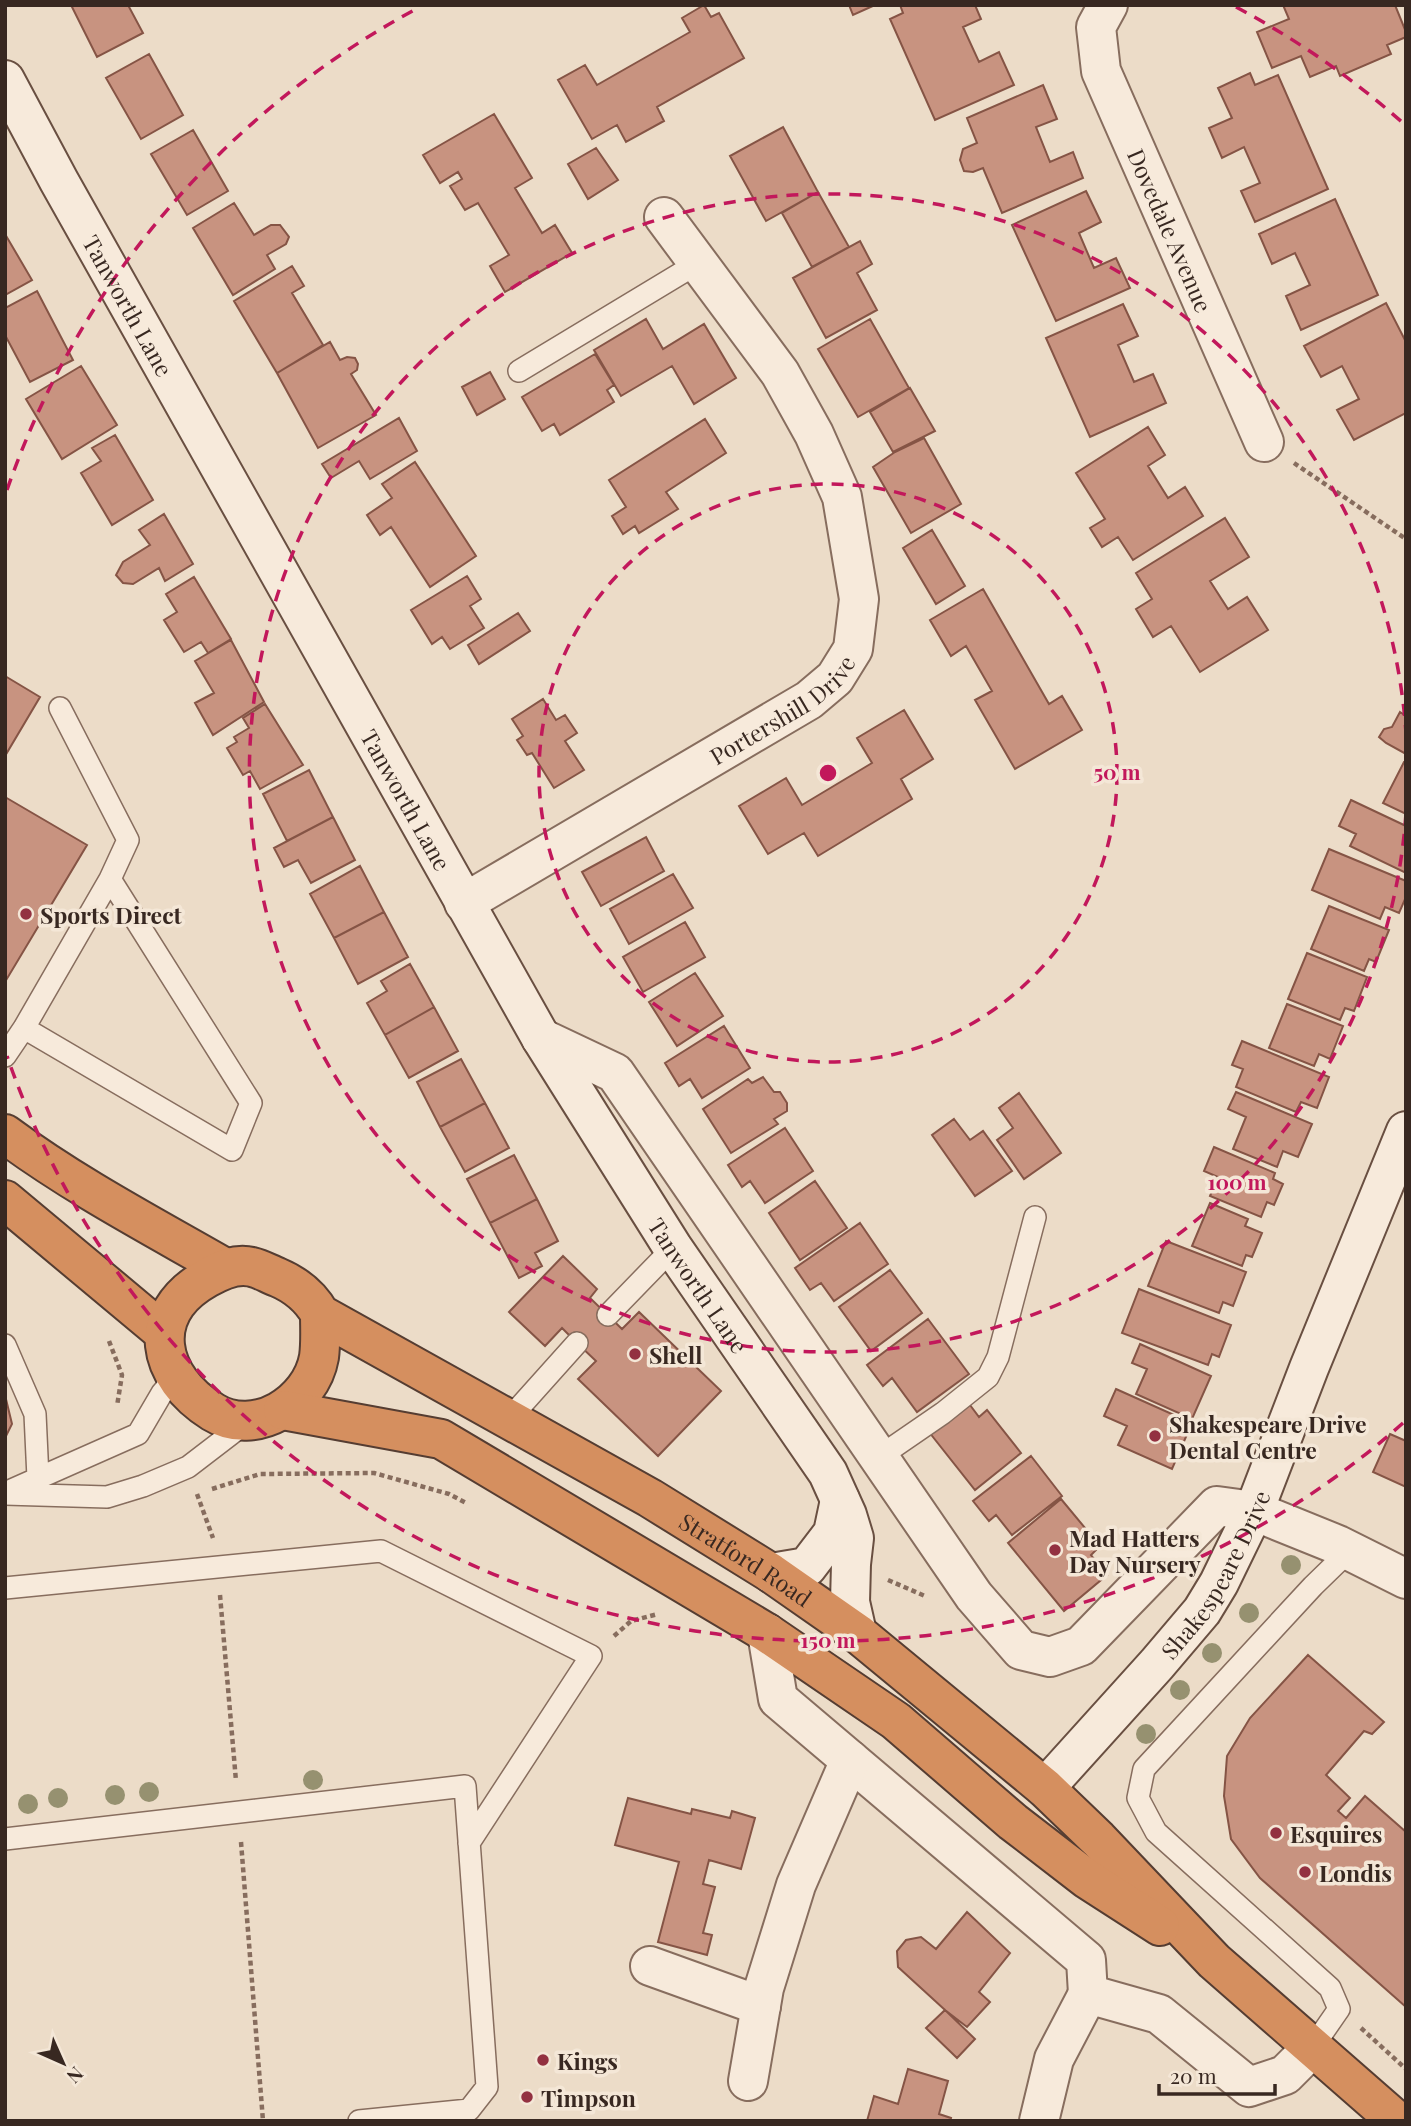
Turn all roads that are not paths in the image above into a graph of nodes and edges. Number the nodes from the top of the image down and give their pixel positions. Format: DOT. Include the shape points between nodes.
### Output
graph roads {
  1 [pos="1097,8"];
  2 [pos="5,80"];
  3 [pos="664,217"];
  4 [pos="698,262"];
  5 [pos="519,371"];
  6 [pos="1264,442"];
  7 [pos="60,708"];
  8 [pos="110,879"];
  9 [pos="464,903"];
  10 [pos="24,1028"];
  11 [pos="541,1038"];
  12 [pos="5,1056"];
  13 [pos="1406,1131"];
  14 [pos="5,1133"];
  15 [pos="5,1200"];
  16 [pos="1035,1217"];
  17 [pos="673,1248"];
  18 [pos="225,1268"];
  19 [pos="320,1314"];
  20 [pos="608,1315"];
  21 [pos="578,1343"];
  22 [pos="5,1345"];
  23 [pos="165,1345"];
  24 [pos="266,1416"];
  25 [pos="509,1419"];
  26 [pos="879,1457"];
  27 [pos="37,1487"];
  28 [pos="5,1493"];
  29 [pos="840,1500"];
  30 [pos="1254,1511"];
  31 [pos="1349,1551"];
  32 [pos="771,1573"];
  33 [pos="1406,1578"];
  34 [pos="5,1588"];
  35 [pos="767,1633"];
  36 [pos="857,1633"];
  37 [pos="850,1760"];
  38 [pos="1045,1788"];
  39 [pos="1013,1822"];
  40 [pos="5,1839"];
  41 [pos="469,1843"];
  42 [pos="1214,1961"];
  43 [pos="650,1966"];
  44 [pos="1088,1994"];
  45 [pos="761,2006"];
  46 [pos="1312,2048"];
  47 [pos="748,2081"];
  48 [pos="359,2121"];
  49 [pos="1039,2121"];
  50 [pos="1397,2121"];
  1 -- 6 [label="street, Dovedale Avenue" via="1101,71"];
  2 -- 9 [label="street, Tanworth Lane"];
  3 -- 4 [label="street, Portershill Drive"];
  4 -- 5 [label="lane"];
  4 -- 9 [label="street, Portershill Drive" via="780,373 842,497 859,599 853,649 835,678 809,700"];
  7 -- 8 [label="lane" via="128,840"];
  8 -- 10 [label="lane"];
  8 -- 10 [label="lane" via="251,1103 232,1150"];
  9 -- 11 [label="street, Tanworth Lane"];
  10 -- 12 [label="lane"];
  11 -- 17 [label="street, Tanworth Lane"];
  11 -- 26 [label="street" via="615,1073"];
  13 -- 30 [label="street, Shakespeare Drive"];
  14 -- 18 [label="highway" via="111,1204"];
  15 -- 23 [label="highway, Stratford Road"];
  16 -- 26 [label="lane" via="998,1357 988,1377"];
  17 -- 20 [label="lane"];
  17 -- 29 [label="street, Tanworth Lane" via="828,1473"];
  18 -- 19 [label="highway, Stratford Road" via="251,1266 289,1282 311,1298"];
  18 -- 23 [label="highway" via="194,1286 174,1308"];
  19 -- 24 [label="highway" via="319,1359 307,1386"];
  19 -- 25 [label="highway, Stratford Road"];
  21 -- 25 [label="lane"];
  22 -- 27 [label="lane" via="35,1414"];
  23 -- 24 [label="highway, Stratford Road" via="175,1375 197,1402 221,1416"];
  23 -- 27 [label="lane" via="168,1386 138,1434"];
  24 -- 27 [label="lane" via="187,1467 143,1486 107,1497"];
  24 -- 35 [label="highway, Stratford Road" via="441,1439"];
  25 -- 32 [label="highway, Stratford Road"];
  26 -- 30 [label="street" via="974,1596 1021,1650 1051,1657 1081,1646 1217,1506"];
  27 -- 28 [label="lane"];
  29 -- 32 [label="street" via="833,1533 807,1567"];
  29 -- 36 [label="street, Tanworth Lane" via="854,1538 850,1602"];
  30 -- 31 [label="street"];
  30 -- 38 [label="street, Shakespeare Drive" via="1202,1611"];
  31 -- 33 [label="street"];
  31 -- 46 [label="lane" via="1144,1769 1139,1798 1156,1832 1330,1989 1339,2009"];
  32 -- 36 [label="highway, Stratford Road"];
  34 -- 41 [label="lane" via="381,1551 591,1656"];
  35 -- 37 [label="street" via="778,1699"];
  35 -- 39 [label="highway, Stratford Road" via="896,1721"];
  36 -- 38 [label="highway, Stratford Road"];
  37 -- 44 [label="street" via="1086,1960"];
  37 -- 45 [label="street" via="796,1885"];
  38 -- 39 [label="highway"];
  38 -- 42 [label="highway, Stratford Road"];
  39 -- 42 [label="highway, Stratford Road" via="1087,1879"];
  40 -- 41 [label="lane" via="465,1786"];
  41 -- 48 [label="lane" via="487,2087 469,2110"];
  42 -- 46 [label="highway, Stratford Road"];
  43 -- 45 [label="street"];
  44 -- 46 [label="street" via="1159,2014 1249,2087 1285,2076"];
  44 -- 49 [label="street" via="1054,2059"];
  45 -- 47 [label="street"];
  46 -- 50 [label="highway, Stratford Road"];
}
